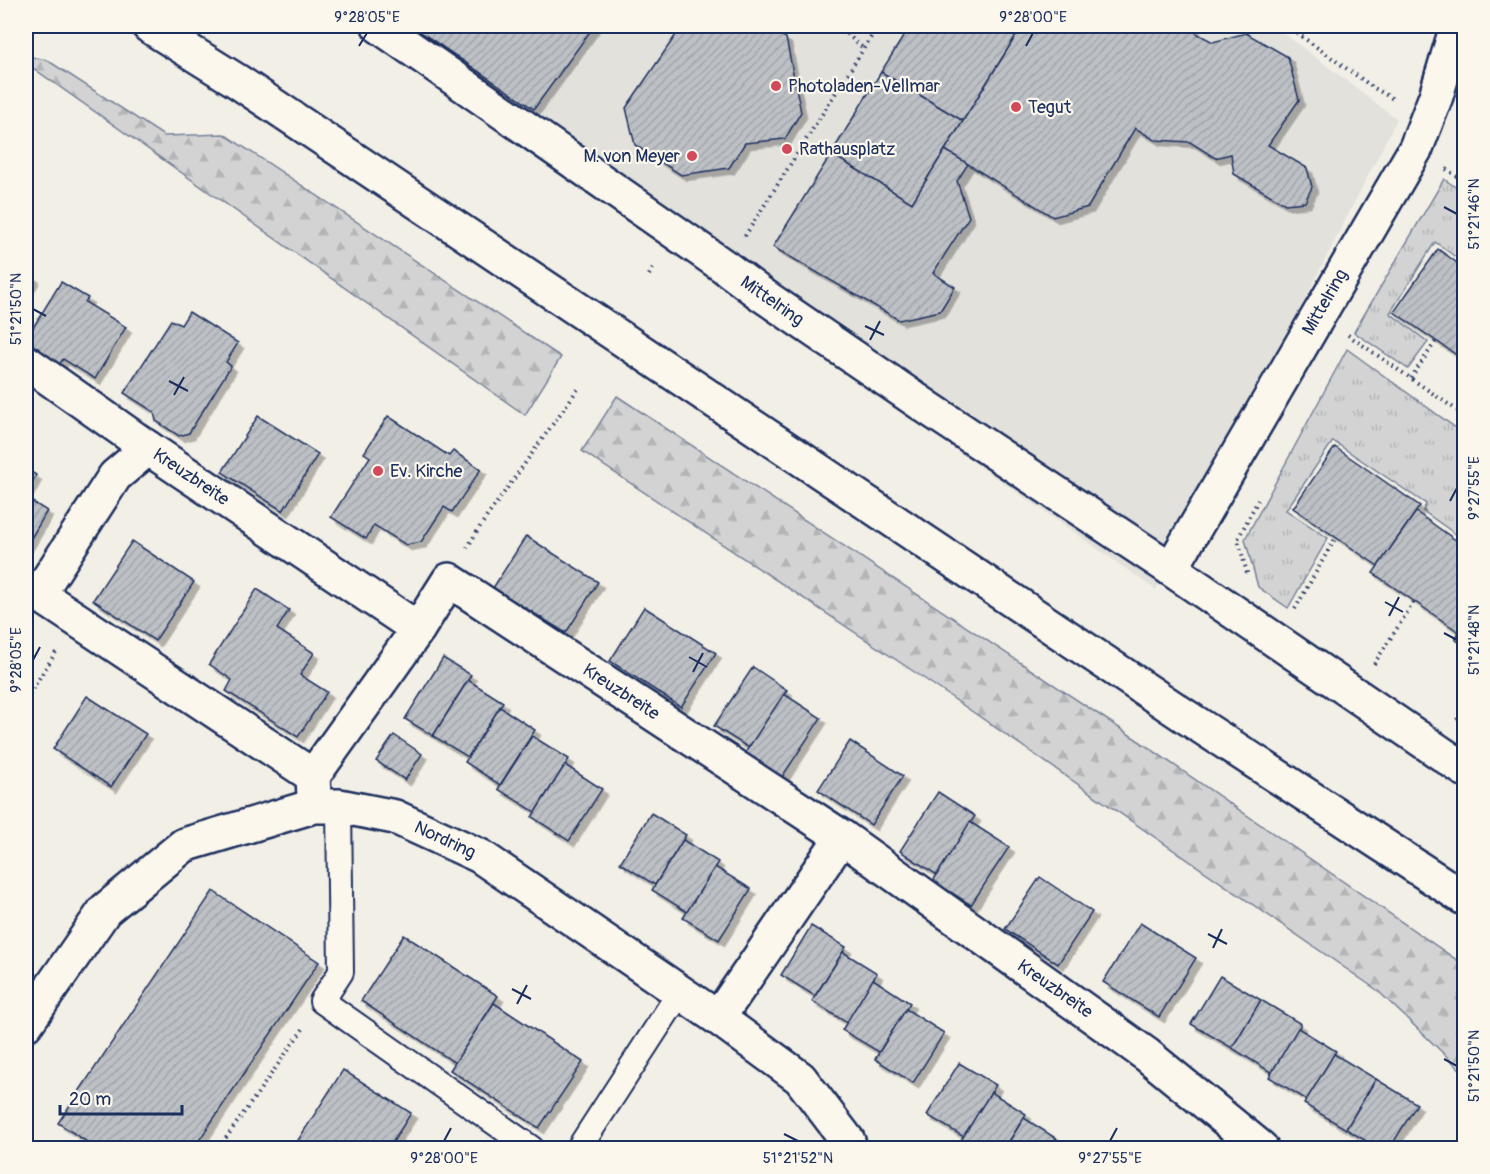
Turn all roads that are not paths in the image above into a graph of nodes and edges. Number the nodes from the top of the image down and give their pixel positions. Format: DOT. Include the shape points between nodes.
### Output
graph roads {
  1 [pos="149,26"];
  2 [pos="380,26"];
  3 [pos="1457,26"];
  4 [pos="26,362"];
  5 [pos="148,448"];
  6 [pos="1171,569"];
  7 [pos="32,591"];
  8 [pos="418,629"];
  9 [pos="1464,769"];
  10 [pos="322,796"];
  11 [pos="842,837"];
  12 [pos="1464,898"];
  13 [pos="680,992"];
  14 [pos="718,1018"];
  15 [pos="26,1024"];
  16 [pos="531,1149"];
  17 [pos="579,1149"];
  18 [pos="850,1149"];
  19 [pos="1261,1149"];
  1 -- 12 [label="street"];
  2 -- 6 [label="street, Mittelring" via="921,404"];
  3 -- 6 [label="street, Mittelring" via="1416,148"];
  4 -- 5 [label="street, Kreuzbreite"];
  5 -- 7 [label="street" via="115,476"];
  5 -- 8 [label="street, Kreuzbreite"];
  6 -- 9 [label="street, Mittelring"];
  7 -- 10 [label="street"];
  8 -- 10 [label="street"];
  8 -- 11 [label="street, Kreuzbreite" via="449,580"];
  10 -- 13 [label="street, Nordring" via="395,817 480,856"];
  10 -- 15 [label="street, Nordring" via="184,845 105,910"];
  10 -- 16 [label="lane" via="341,972 322,1001"];
  11 -- 14 [label="street"];
  11 -- 19 [label="street, Kreuzbreite" via="1147,1054"];
  13 -- 14 [label="street, Nordring"];
  13 -- 17 [label="lane"];
  14 -- 18 [label="street, Nordring" via="800,1078"];
}
